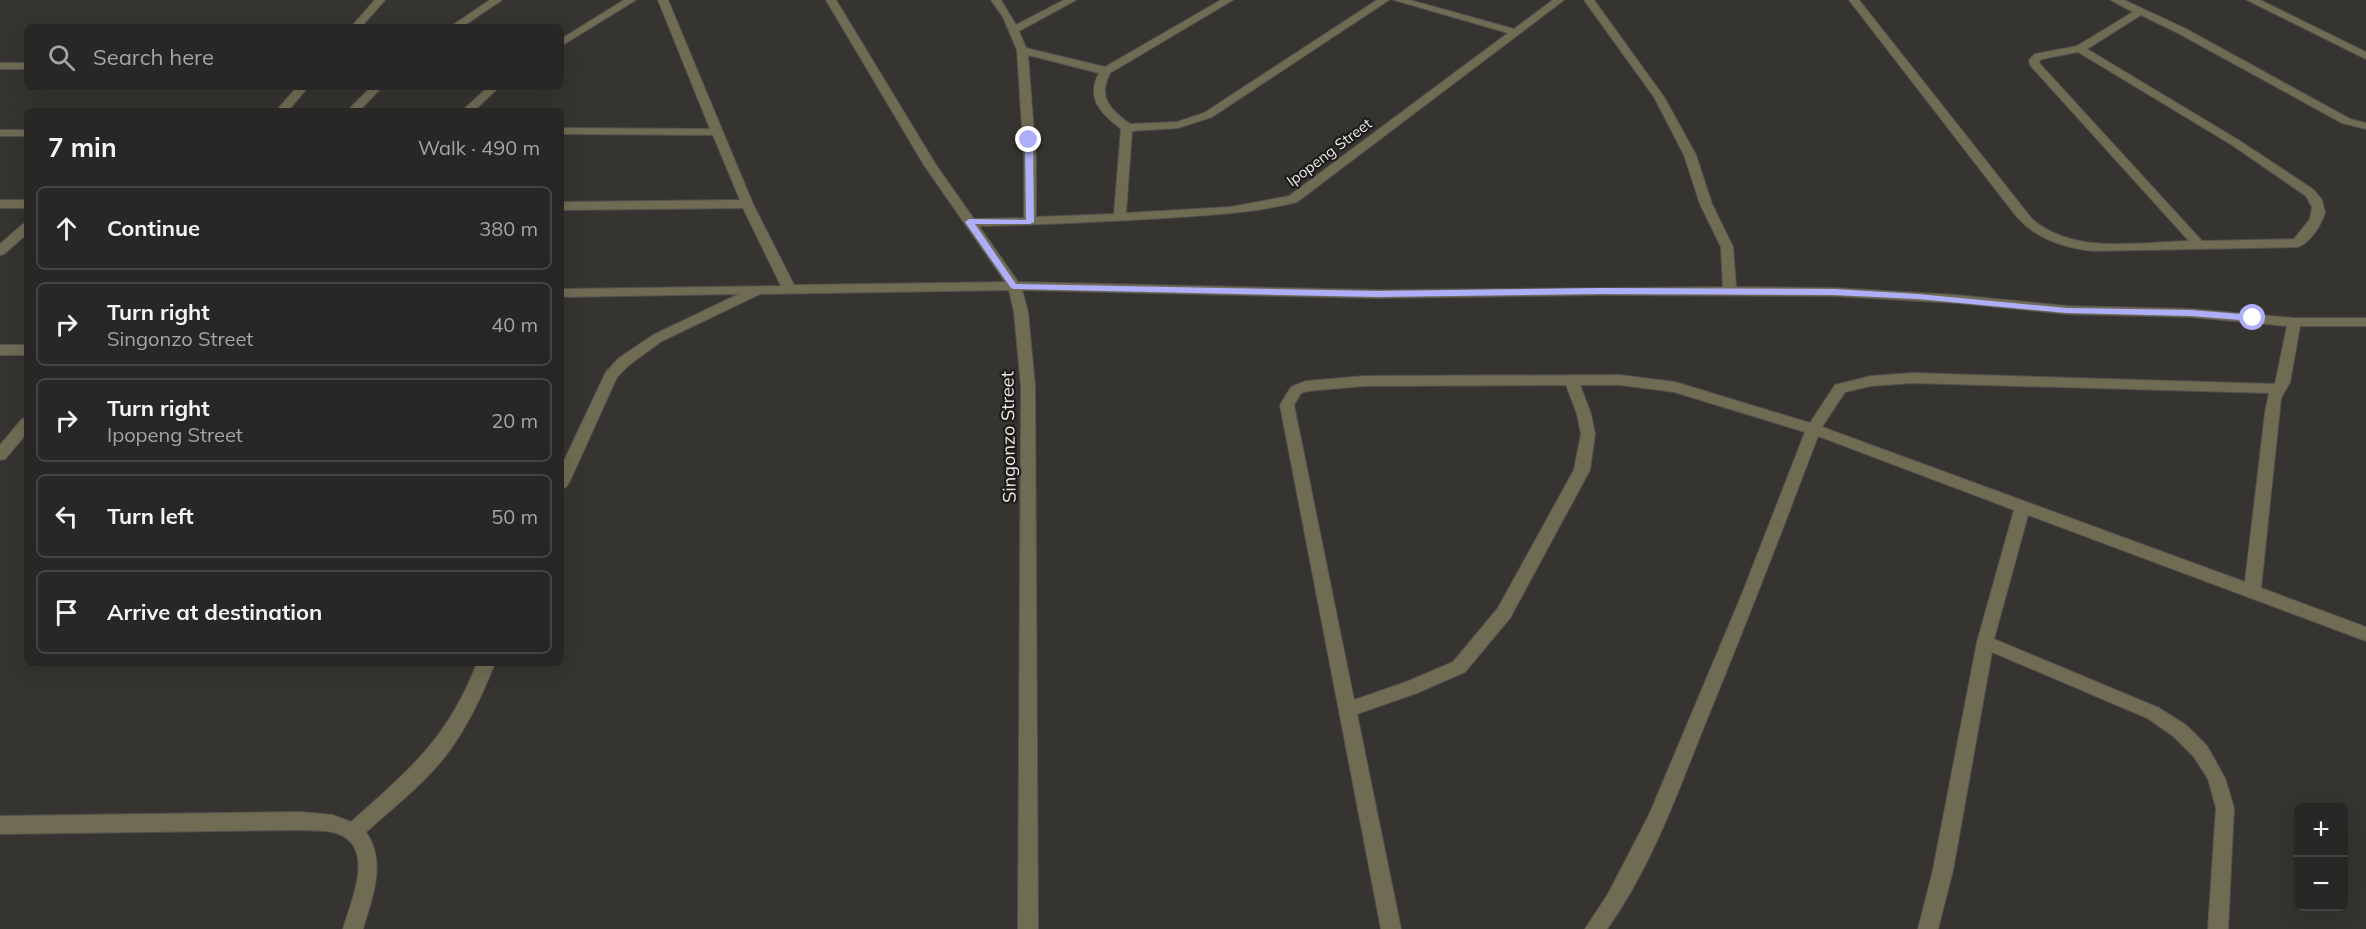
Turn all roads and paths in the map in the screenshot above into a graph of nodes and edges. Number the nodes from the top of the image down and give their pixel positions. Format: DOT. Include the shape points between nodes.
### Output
graph roads {
  1 [pos="380,0"];
  2 [pos="497,0"];
  3 [pos="631,0"];
  4 [pos="663,0"];
  5 [pos="831,0"];
  6 [pos="1071,0"];
  7 [pos="1228,0"];
  8 [pos="1384,0"];
  9 [pos="1399,0"];
  10 [pos="1559,0"];
  11 [pos="1589,0"];
  12 [pos="1854,0"];
  13 [pos="2116,0"];
  14 [pos="2252,0"];
  15 [pos="1000,2"];
  16 [pos="2141,11"];
  17 [pos="359,24"];
  18 [pos="460,24"];
  19 [pos="1014,30"];
  20 [pos="1514,32"];
  21 [pos="564,41"];
  22 [pos="2080,49"];
  23 [pos="1022,50"];
  24 [pos="2366,56"];
  25 [pos="0,66"];
  26 [pos="24,66"];
  27 [pos="1106,71"];
  28 [pos="300,90"];
  29 [pos="374,90"];
  30 [pos="491,90"];
  31 [pos="285,108"];
  32 [pos="356,108"];
  33 [pos="471,108"];
  34 [pos="2366,126"];
  35 [pos="1126,128"];
  36 [pos="564,131"];
  37 [pos="719,132"];
  38 [pos="0,133"];
  39 [pos="24,133"];
  40 [pos="0,204"];
  41 [pos="24,204"];
  42 [pos="747,204"];
  43 [pos="564,206"];
  44 [pos="1120,217"];
  45 [pos="969,222"];
  46 [pos="1030,222"];
  47 [pos="24,230"];
  48 [pos="2199,245"];
  49 [pos="0,251"];
  50 [pos="1014,286"];
  51 [pos="789,289"];
  52 [pos="762,290"];
  53 [pos="1731,292"];
  54 [pos="564,293"];
  55 [pos="2294,322"];
  56 [pos="2366,322"];
  57 [pos="0,350"];
  58 [pos="24,350"];
  59 [pos="1571,380"];
  60 [pos="2280,389"];
  61 [pos="24,427"];
  62 [pos="1813,429"];
  63 [pos="0,455"];
  64 [pos="564,477"];
  65 [pos="2022,508"];
  66 [pos="2252,593"];
  67 [pos="2366,634"];
  68 [pos="1984,642"];
  69 [pos="485,666"];
  70 [pos="1349,710"];
  71 [pos="0,825"];
  72 [pos="353,832"];
  73 [pos="353,929"];
  74 [pos="1028,929"];
  75 [pos="1391,929"];
  76 [pos="1595,929"];
  77 [pos="1928,929"];
  78 [pos="2218,929"];
  1 -- 17 [label="street"];
  2 -- 18 [label="street"];
  3 -- 21 [label="street"];
  4 -- 37 [label="street"];
  5 -- 45 [label="street, Singonzo Street" via="930,165"];
  6 -- 19 [label="street"];
  7 -- 27 [label="street"];
  8 -- 35 [label="street" via="1208,115 1178,125"];
  9 -- 20 [label="street"];
  10 -- 20 [label="street, Ipopeng Street"];
  11 -- 53 [label="street" via="1659,97 1690,155 1706,204 1727,247"];
  12 -- 48 [label="street" via="2020,213 2041,234 2069,245"];
  13 -- 16 [label="street"];
  14 -- 24 [label="street"];
  15 -- 19 [label="street"];
  16 -- 22 [label="street"];
  16 -- 34 [label="street" via="2346,121"];
  19 -- 23 [label="street"];
  20 -- 44 [label="street, Ipopeng Street" via="1293,199 1242,209"];
  22 -- 48 [label="street" via="2039,56 2035,65"];
  22 -- 48 [label="street" via="2246,149 2296,182 2320,204 2318,217 2298,243"];
  23 -- 27 [label="street"];
  23 -- 46 [label="street"];
  25 -- 26 [label="street"];
  27 -- 35 [label="street" via="1101,77 1102,109"];
  28 -- 31 [label="street"];
  29 -- 32 [label="street"];
  30 -- 33 [label="street"];
  35 -- 44 [label="street"];
  36 -- 37 [label="street"];
  37 -- 42 [label="street"];
  38 -- 39 [label="street"];
  40 -- 41 [label="street"];
  42 -- 43 [label="street"];
  42 -- 51 [label="street"];
  44 -- 46 [label="street, Ipopeng Street"];
  45 -- 46 [label="street, Ipopeng Street"];
  45 -- 50 [label="street, Singonzo Street"];
  47 -- 49 [label="street"];
  50 -- 51 [label="street"];
  50 -- 53 [label="street" via="1378,294"];
  50 -- 74 [label="street, Singonzo Street" via="1021,312 1028,386"];
  51 -- 52 [label="street"];
  52 -- 54 [label="street"];
  52 -- 64 [label="street" via="666,334 621,363 611,375"];
  53 -- 55 [label="street" via="1895,295 2067,310 2191,313"];
  55 -- 56 [label="street"];
  55 -- 60 [label="street"];
  57 -- 58 [label="street"];
  59 -- 62 [label="street" via="1654,383"];
  59 -- 70 [label="street" via="1589,430 1589,449 1582,470 1504,613 1459,667"];
  59 -- 70 [label="street" via="1355,382 1296,390 1287,405"];
  60 -- 62 [label="street" via="1912,378 1871,381 1839,388"];
  60 -- 66 [label="street" via="2274,398"];
  61 -- 63 [label="street"];
  62 -- 65 [label="street"];
  62 -- 76 [label="street" via="1657,819 1615,901"];
  65 -- 66 [label="street"];
  65 -- 68 [label="street"];
  66 -- 67 [label="street"];
  68 -- 77 [label="street"];
  68 -- 78 [label="street" via="2153,713 2174,724 2203,753 2222,789 2225,808"];
  69 -- 72 [label="street" via="452,732 428,763"];
  70 -- 75 [label="street"];
  71 -- 72 [label="street" via="301,821 335,824"];
  72 -- 73 [label="street" via="365,844 369,864"];
}
